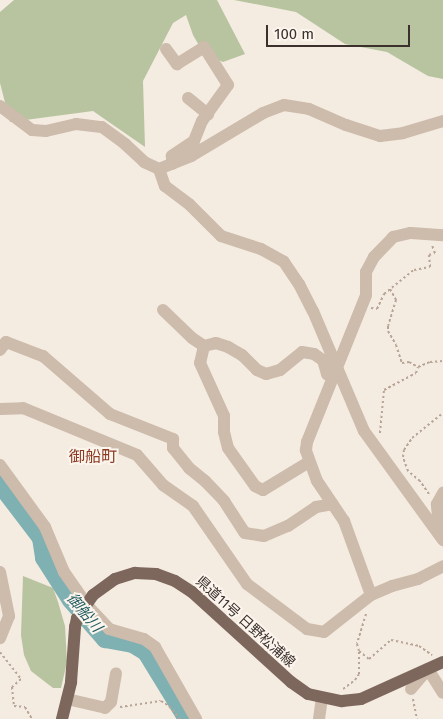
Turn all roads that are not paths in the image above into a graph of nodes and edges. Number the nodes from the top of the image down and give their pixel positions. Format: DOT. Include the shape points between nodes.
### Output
graph roads {
  1 [pos="166,49"];
  2 [pos="188,98"];
  3 [pos="0,106"];
  4 [pos="208,114"];
  5 [pos="443,121"];
  6 [pos="172,164"];
  7 [pos="159,169"];
  8 [pos="440,238"];
  9 [pos="163,310"];
  10 [pos="204,346"];
  11 [pos="0,350"];
  12 [pos="335,372"];
  13 [pos="0,409"];
  14 [pos="309,462"];
  15 [pos="0,465"];
  16 [pos="440,498"];
  17 [pos="333,504"];
  18 [pos="441,538"];
  19 [pos="443,566"];
  20 [pos="0,572"];
  21 [pos="371,595"];
  22 [pos="86,604"];
  23 [pos="0,638"];
  24 [pos="442,662"];
  25 [pos="428,669"];
  26 [pos="116,673"];
  27 [pos="411,690"];
  28 [pos="443,692"];
  29 [pos="67,699"];
  30 [pos="325,699"];
  31 [pos="62,719"];
  32 [pos="196,719"];
  33 [pos="319,719"];
  1 -- 4 [label="street" via="177,64 204,47 228,85"];
  2 -- 4 [label="street"];
  3 -- 7 [label="street" via="32,130 46,131 76,124 102,127 144,162"];
  4 -- 6 [label="street" via="194,141 172,156"];
  5 -- 6 [label="street" via="404,133 380,136 309,109 284,105 263,113"];
  6 -- 7 [label="street"];
  7 -- 12 [label="street" via="165,186 221,236 261,249 284,262 299,284"];
  8 -- 12 [label="street" via="411,232 393,237 374,257 366,272 366,296"];
  9 -- 10 [label="street"];
  10 -- 12 [label="street" via="216,343 228,347 266,374 280,370 302,352 314,354 322,360 327,374"];
  10 -- 14 [label="street" via="200,363 224,416 228,448 255,486 263,490"];
  11 -- 17 [label="street" via="6,342 43,356 110,414 173,439 173,448 183,461 224,501 246,533 264,536 288,526 316,507"];
  12 -- 14 [label="street" via="310,431 306,450"];
  12 -- 18 [label="street" via="364,431"];
  13 -- 21 [label="street" via="23,408 137,455 163,485 193,506 247,584 307,629 324,632"];
  14 -- 17 [label="street"];
  15 -- 22 [label="street" via="45,527 64,572"];
  16 -- 18 [label="street"];
  17 -- 21 [label="street" via="344,521"];
  19 -- 21 [label="street" via="418,580"];
  20 -- 23 [label="street" via="9,616"];
  22 -- 29 [label="main road, 県道11号 日野松浦線" via="78,618"];
  22 -- 30 [label="main road, 県道11号 日野松浦線" via="93,594 115,579 136,573 156,574 175,581 192,592 290,682 308,694"];
  22 -- 32 [label="street" via="109,630 144,639 154,647"];
  24 -- 25 [label="main road, 県道11号 日野松浦線"];
  25 -- 27 [label="street"];
  25 -- 28 [label="street"];
  25 -- 30 [label="main road, 県道11号 日野松浦線" via="361,699 342,702"];
  26 -- 29 [label="street" via="111,702 105,708"];
  29 -- 31 [label="main road, 県道11号 日野松浦線"];
  30 -- 33 [label="street"];
}
